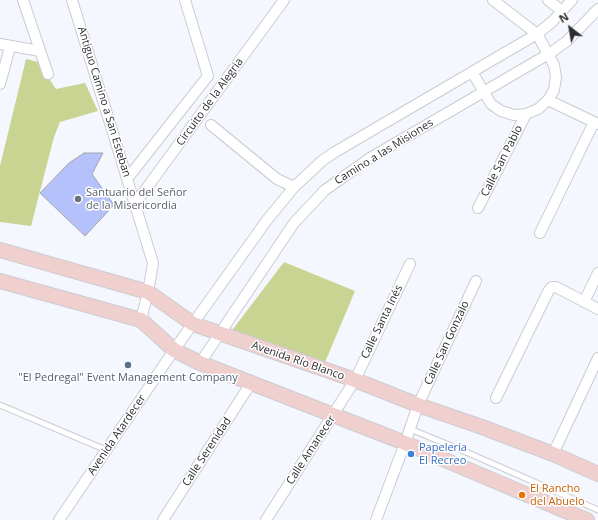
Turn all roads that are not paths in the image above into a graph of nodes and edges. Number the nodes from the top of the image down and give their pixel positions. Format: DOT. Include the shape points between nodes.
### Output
graph roads {
  1 [pos="23,0"];
  2 [pos="72,0"];
  3 [pos="185,0"];
  4 [pos="284,0"];
  5 [pos="493,0"];
  6 [pos="548,0"];
  7 [pos="572,0"];
  8 [pos="598,9"];
  9 [pos="562,11"];
  10 [pos="537,34"];
  11 [pos="5,45"];
  12 [pos="40,51"];
  13 [pos="548,54"];
  14 [pos="472,72"];
  15 [pos="48,74"];
  16 [pos="208,76"];
  17 [pos="0,84"];
  18 [pos="222,86"];
  19 [pos="483,92"];
  20 [pos="548,100"];
  21 [pos="526,114"];
  22 [pos="596,123"];
  23 [pos="211,125"];
  24 [pos="127,179"];
  25 [pos="294,187"];
  26 [pos="135,204"];
  27 [pos="478,208"];
  28 [pos="540,233"];
  29 [pos="0,250"];
  30 [pos="410,264"];
  31 [pos="598,273"];
  32 [pos="476,280"];
  33 [pos="0,281"];
  34 [pos="148,292"];
  35 [pos="584,302"];
  36 [pos="598,309"];
  37 [pos="141,320"];
  38 [pos="193,324"];
  39 [pos="220,334"];
  40 [pos="174,350"];
  41 [pos="598,358"];
  42 [pos="200,363"];
  43 [pos="354,380"];
  44 [pos="251,383"];
  45 [pos="496,398"];
  46 [pos="0,405"];
  47 [pos="418,405"];
  48 [pos="334,415"];
  49 [pos="410,429"];
  50 [pos="405,444"];
  51 [pos="106,450"];
  52 [pos="553,454"];
  53 [pos="598,474"];
  54 [pos="598,510"];
  55 [pos="59,520"];
  56 [pos="163,520"];
  57 [pos="266,520"];
  58 [pos="376,520"];
  59 [pos="587,520"];
  1 -- 12 [label="street"];
  2 -- 24 [label="street, Antiguo Camino a San Esteban"];
  3 -- 16 [label="street, Circuito de la Alegria"];
  4 -- 18 [label="street, Circuito de la Alegria"];
  5 -- 10 [label="street"];
  6 -- 9 [label="street"];
  7 -- 9 [label="street, Camino a las Misiones"];
  8 -- 13 [label="street, Camino a las Misiones" via="567,41"];
  9 -- 10 [label="street, Camino a las Misiones"];
  10 -- 13 [label="street"];
  10 -- 14 [label="street, Camino a las Misiones"];
  11 -- 12 [label="street"];
  11 -- 17 [label="street"];
  12 -- 15 [label="street"];
  13 -- 19 [label="street, Camino a las Misiones"];
  13 -- 20 [label="street" via="554,65 556,77 554,90"];
  14 -- 19 [label="street"];
  14 -- 25 [label="street, Camino a las Misiones" via="335,152"];
  16 -- 18 [label="street"];
  16 -- 24 [label="street, Circuito de la Alegria"];
  18 -- 26 [label="street, Circuito de la Alegria"];
  19 -- 21 [label="street" via="491,104 501,111 514,115"];
  19 -- 39 [label="street, Camino a las Misiones" via="370,158 325,190 294,223"];
  20 -- 21 [label="street" via="538,109"];
  20 -- 22 [label="street"];
  21 -- 27 [label="street, Calle San Pablo"];
  22 -- 28 [label="street"];
  23 -- 25 [label="street" via="277,178"];
  24 -- 26 [label="street, Antiguo Camino a San Esteban"];
  25 -- 38 [label="street, Camino a las Misiones" via="267,220"];
  26 -- 34 [label="street, Antiguo Camino a San Esteban" via="153,263"];
  29 -- 34 [label="street, Avenida Río Blanco"];
  30 -- 43 [label="street, Calle Santa Inés"];
  31 -- 35 [label="street"];
  32 -- 47 [label="street, Calle San Gonzalo"];
  33 -- 37 [label="street"];
  34 -- 37 [label="street, Antiguo Camino a San Esteban"];
  34 -- 38 [label="street, Avenida Río Blanco"];
  35 -- 36 [label="street"];
  35 -- 45 [label="street" via="556,287 549,290"];
  37 -- 40 [label="street"];
  38 -- 39 [label="street, Avenida Río Blanco"];
  38 -- 40 [label="street, Camino a las Misiones"];
  39 -- 42 [label="street, Camino a las Misiones"];
  39 -- 43 [label="street, Avenida Río Blanco"];
  40 -- 42 [label="street"];
  40 -- 51 [label="street, Avenida Atardecer"];
  41 -- 52 [label="street"];
  42 -- 44 [label="street"];
  43 -- 47 [label="street, Avenida Río Blanco"];
  43 -- 48 [label="street, Calle Amanecer"];
  44 -- 48 [label="street"];
  44 -- 56 [label="street, Calle Serenidad"];
  46 -- 51 [label="lane"];
  47 -- 49 [label="street, Calle San Gonzalo"];
  47 -- 52 [label="street, Avenida Río Blanco"];
  48 -- 50 [label="street"];
  48 -- 57 [label="street, Calle Amanecer"];
  49 -- 50 [label="street, Calle San Gonzalo"];
  49 -- 54 [label="lane"];
  50 -- 58 [label="street, Calle San Gonzalo"];
  50 -- 59 [label="street"];
  51 -- 55 [label="street, Avenida Atardecer"];
  52 -- 53 [label="street, Avenida Río Blanco"];
}
